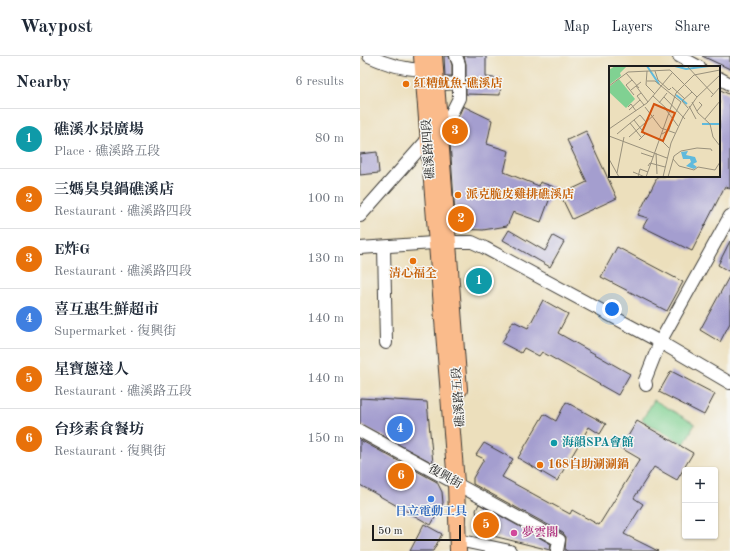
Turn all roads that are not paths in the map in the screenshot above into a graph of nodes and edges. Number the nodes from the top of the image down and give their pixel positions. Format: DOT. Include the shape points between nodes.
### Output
graph roads {
  1 [pos="370,56"];
  2 [pos="456,56"];
  3 [pos="679,56"];
  4 [pos="697,66"];
  5 [pos="429,70"];
  6 [pos="720,79"];
  7 [pos="459,83"];
  8 [pos="730,84"];
  9 [pos="434,131"];
  10 [pos="360,216"];
  11 [pos="730,216"];
  12 [pos="727,231"];
  13 [pos="442,242"];
  14 [pos="384,246"];
  15 [pos="360,248"];
  16 [pos="660,342"];
  17 [pos="386,343"];
  18 [pos="730,384"];
  19 [pos="646,385"];
  20 [pos="360,431"];
  21 [pos="461,486"];
  22 [pos="464,546"];
  23 [pos="510,551"];
  24 [pos="557,551"];
  1 -- 5 [label="street" via="386,64"];
  2 -- 7 [label="street" via="459,64"];
  3 -- 4 [label="street"];
  5 -- 7 [label="street"];
  5 -- 9 [label="main road, 礁溪路四段"];
  6 -- 8 [label="street"];
  7 -- 9 [label="street" via="459,98 448,120"];
  9 -- 10 [label="street"];
  9 -- 13 [label="main road, 礁溪路四段"];
  11 -- 12 [label="street"];
  12 -- 16 [label="street"];
  13 -- 14 [label="street"];
  13 -- 16 [label="street" via="472,242"];
  13 -- 21 [label="main road, 礁溪路五段"];
  14 -- 15 [label="street"];
  14 -- 17 [label="street"];
  16 -- 18 [label="street"];
  16 -- 19 [label="street"];
  20 -- 21 [label="street, 復興街"];
  21 -- 22 [label="main road, 礁溪路五段"];
  21 -- 24 [label="street, 復興街" via="559,540"];
  22 -- 23 [label="street"];
}
